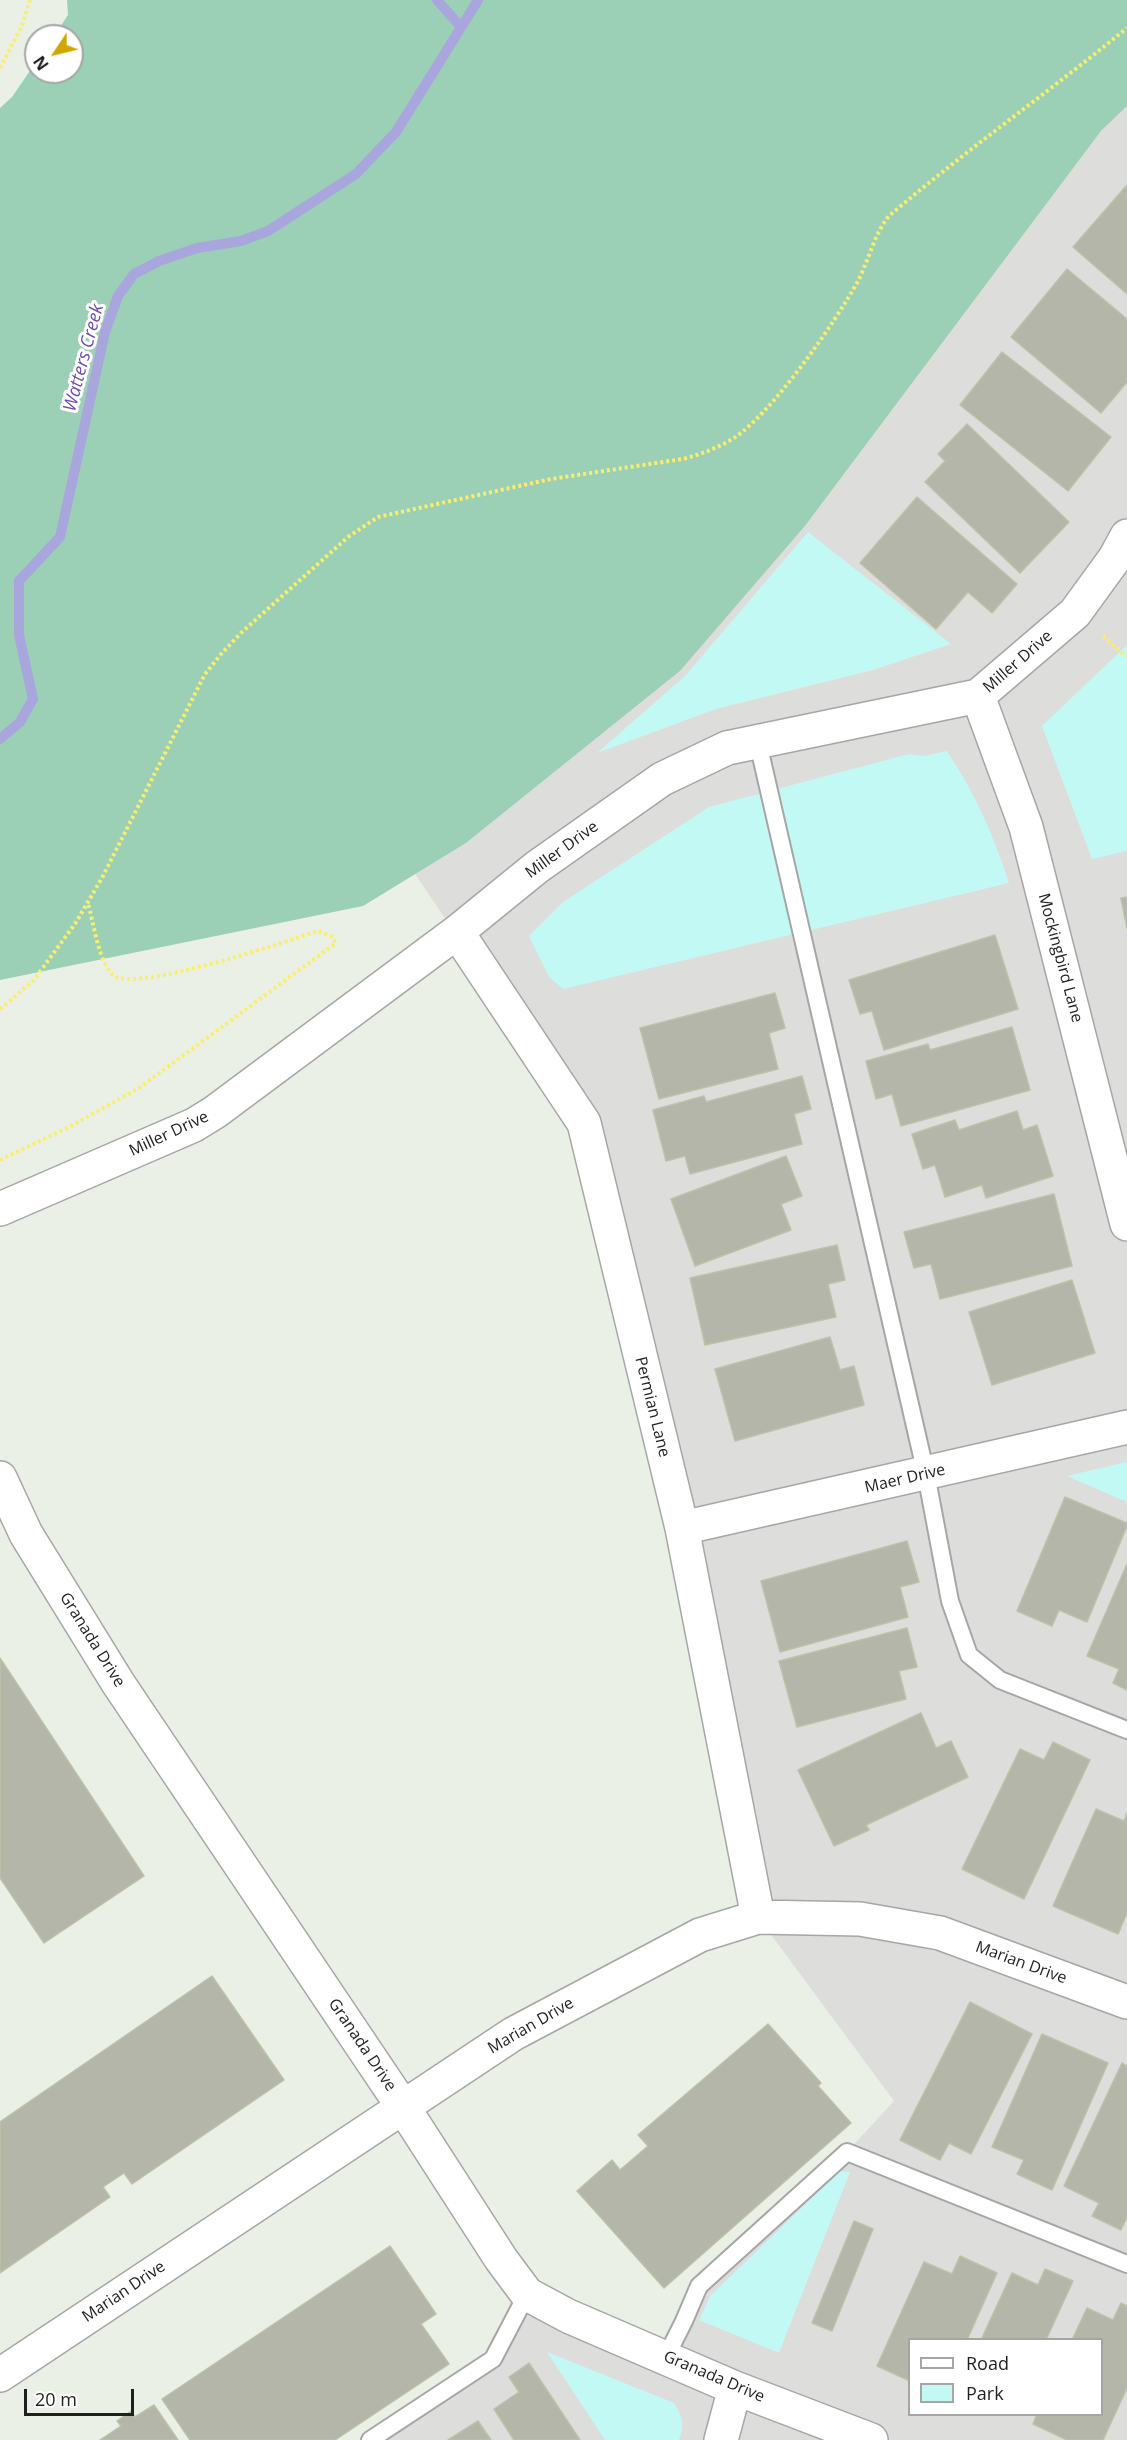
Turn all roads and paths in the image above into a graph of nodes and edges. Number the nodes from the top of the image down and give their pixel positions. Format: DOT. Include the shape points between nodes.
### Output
graph roads {
  1 [pos="30,0"];
  2 [pos="1127,28"];
  3 [pos="0,68"];
  4 [pos="1123,553"];
  5 [pos="978,696"];
  6 [pos="758,743"];
  7 [pos="88,901"];
  8 [pos="458,932"];
  9 [pos="0,1010"];
  10 [pos="0,1160"];
  11 [pos="0,1209"];
  12 [pos="1127,1224"];
  13 [pos="1127,1427"];
  14 [pos="926,1474"];
  15 [pos="0,1478"];
  16 [pos="682,1528"];
  17 [pos="1127,1730"];
  18 [pos="758,1917"];
  19 [pos="1127,2002"];
  20 [pos="403,2107"];
  21 [pos="1127,2264"];
  22 [pos="527,2294"];
  23 [pos="666,2357"];
  24 [pos="0,2375"];
  25 [pos="735,2388"];
  26 [pos="370,2440"];
  27 [pos="721,2440"];
  28 [pos="871,2440"];
  1 -- 3 [label="path" via="22,26"];
  2 -- 7 [label="path" via="889,216 881,225 868,262 831,323 767,406 735,437 683,459 551,478 378,518 348,537 241,633 206,674"];
  4 -- 5 [label="street, Miller Drive" via="1075,613"];
  5 -- 6 [label="street, Miller Drive"];
  5 -- 12 [label="street, Mockingbird Lane" via="1026,827"];
  6 -- 8 [label="street, Miller Drive" via="728,748 662,779 537,867"];
  6 -- 14 [label="lane"];
  7 -- 9 [label="path" via="33,981"];
  7 -- 10 [label="path" via="105,963 114,976 122,978 142,978 248,955 318,931 331,936 336,943 139,1088"];
  8 -- 11 [label="street, Miller Drive" via="195,1125"];
  8 -- 16 [label="street, Permian Lane" via="584,1123"];
  13 -- 14 [label="street, Maer Drive"];
  14 -- 16 [label="street, Maer Drive"];
  14 -- 17 [label="lane" via="950,1601 969,1655 1000,1680"];
  15 -- 20 [label="street, Granada Drive" via="26,1534 118,1683"];
  16 -- 18 [label="street, Permian Lane"];
  18 -- 19 [label="street, Marian Drive" via="860,1918 940,1933"];
  18 -- 20 [label="street, Marian Drive" via="700,1935 523,2029"];
  20 -- 22 [label="street, Granada Drive"];
  20 -- 24 [label="street, Marian Drive"];
  21 -- 23 [label="lane" via="847,2152 699,2286"];
  22 -- 23 [label="street, Granada Drive" via="568,2316"];
  22 -- 26 [label="lane" via="493,2359"];
  23 -- 25 [label="street, Granada Drive"];
  25 -- 27 [label="street"];
  25 -- 28 [label="street, Granada Drive"];
}
